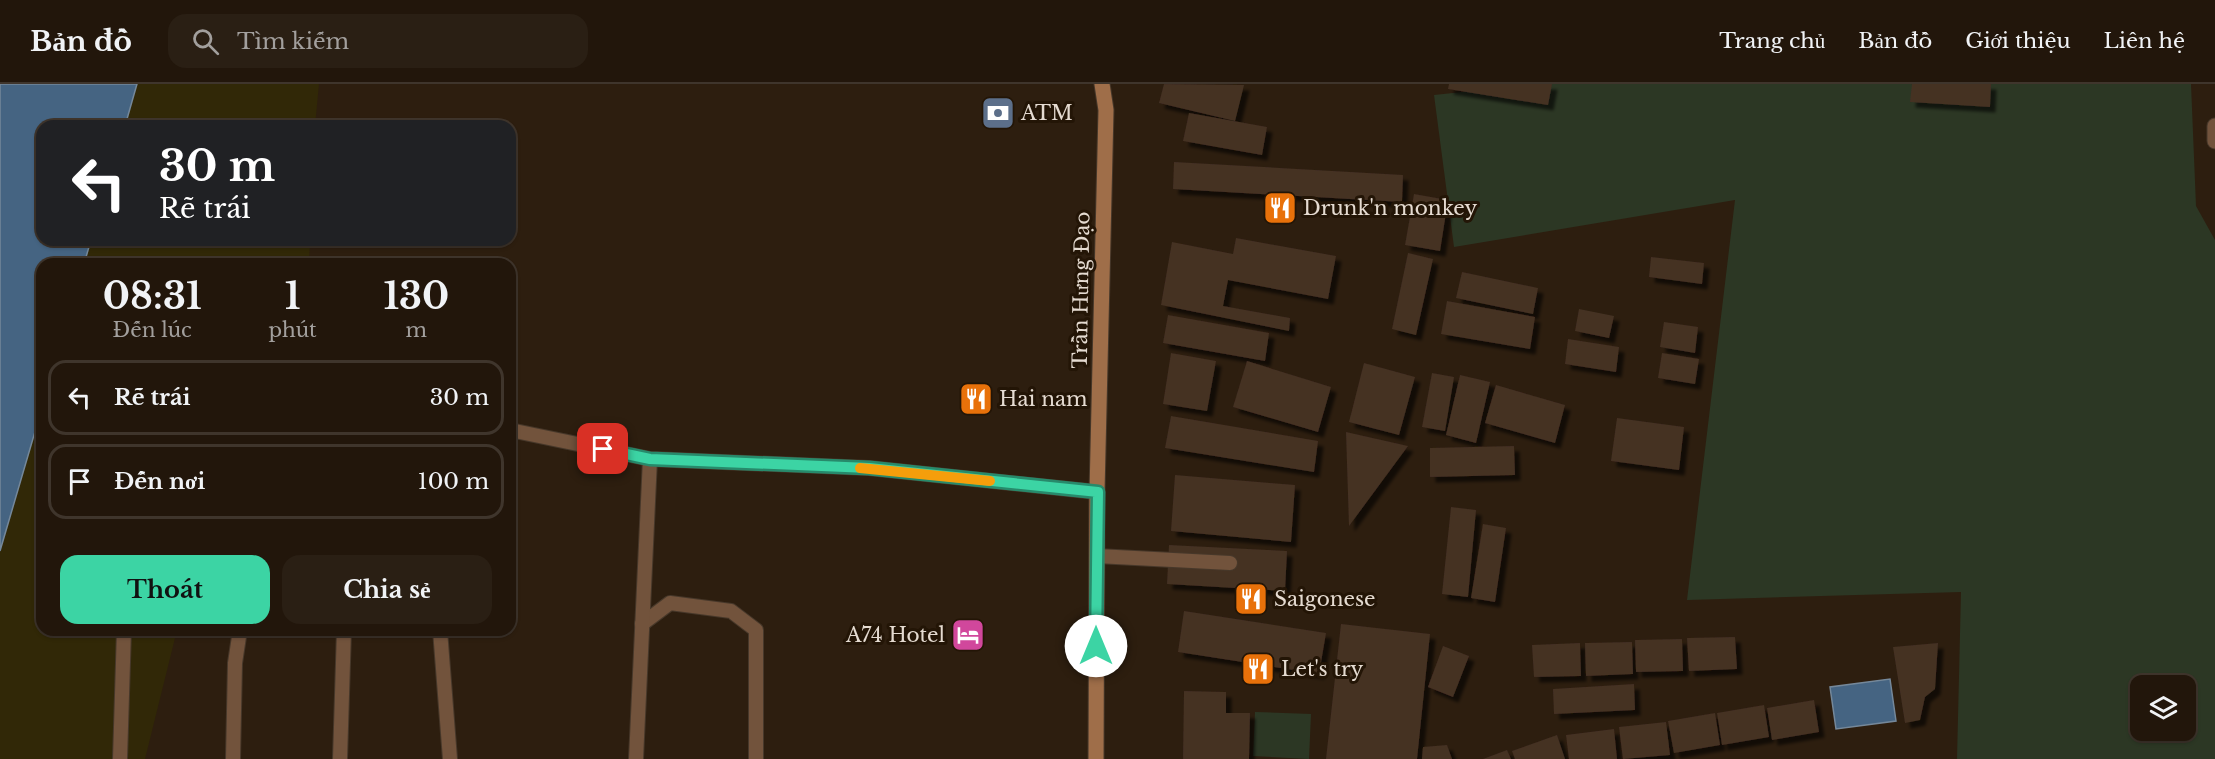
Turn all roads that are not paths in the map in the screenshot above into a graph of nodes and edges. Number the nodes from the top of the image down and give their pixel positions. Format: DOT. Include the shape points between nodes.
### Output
graph roads {
  1 [pos="1102,84"];
  2 [pos="1113,84"];
  3 [pos="1106,111"];
  4 [pos="2215,126"];
  5 [pos="2215,141"];
  6 [pos="516,431"];
  7 [pos="650,459"];
  8 [pos="1098,492"];
  9 [pos="1097,556"];
  10 [pos="1230,563"];
  11 [pos="642,624"];
  12 [pos="124,636"];
  13 [pos="239,636"];
  14 [pos="344,636"];
  15 [pos="440,636"];
  16 [pos="120,759"];
  17 [pos="233,759"];
  18 [pos="340,759"];
  19 [pos="450,759"];
  20 [pos="636,759"];
  21 [pos="756,759"];
  22 [pos="1096,759"];
  1 -- 3 [label="main road, Trần Hưng Đạo"];
  2 -- 3 [label="main road, Trần Hưng Đạo"];
  3 -- 8 [label="main road, Trần Hưng Đạo"];
  4 -- 5 [label="street"];
  6 -- 7 [label="lane"];
  7 -- 8 [label="lane" via="869,468"];
  7 -- 11 [label="lane"];
  8 -- 9 [label="main road, Trần Hưng Đạo"];
  9 -- 10 [label="lane"];
  9 -- 22 [label="main road, Trần Hưng Đạo"];
  11 -- 20 [label="lane"];
  11 -- 21 [label="lane" via="670,603 730,611 756,630"];
  12 -- 16 [label="lane"];
  13 -- 17 [label="lane"];
  14 -- 18 [label="lane"];
  15 -- 19 [label="lane"];
}
